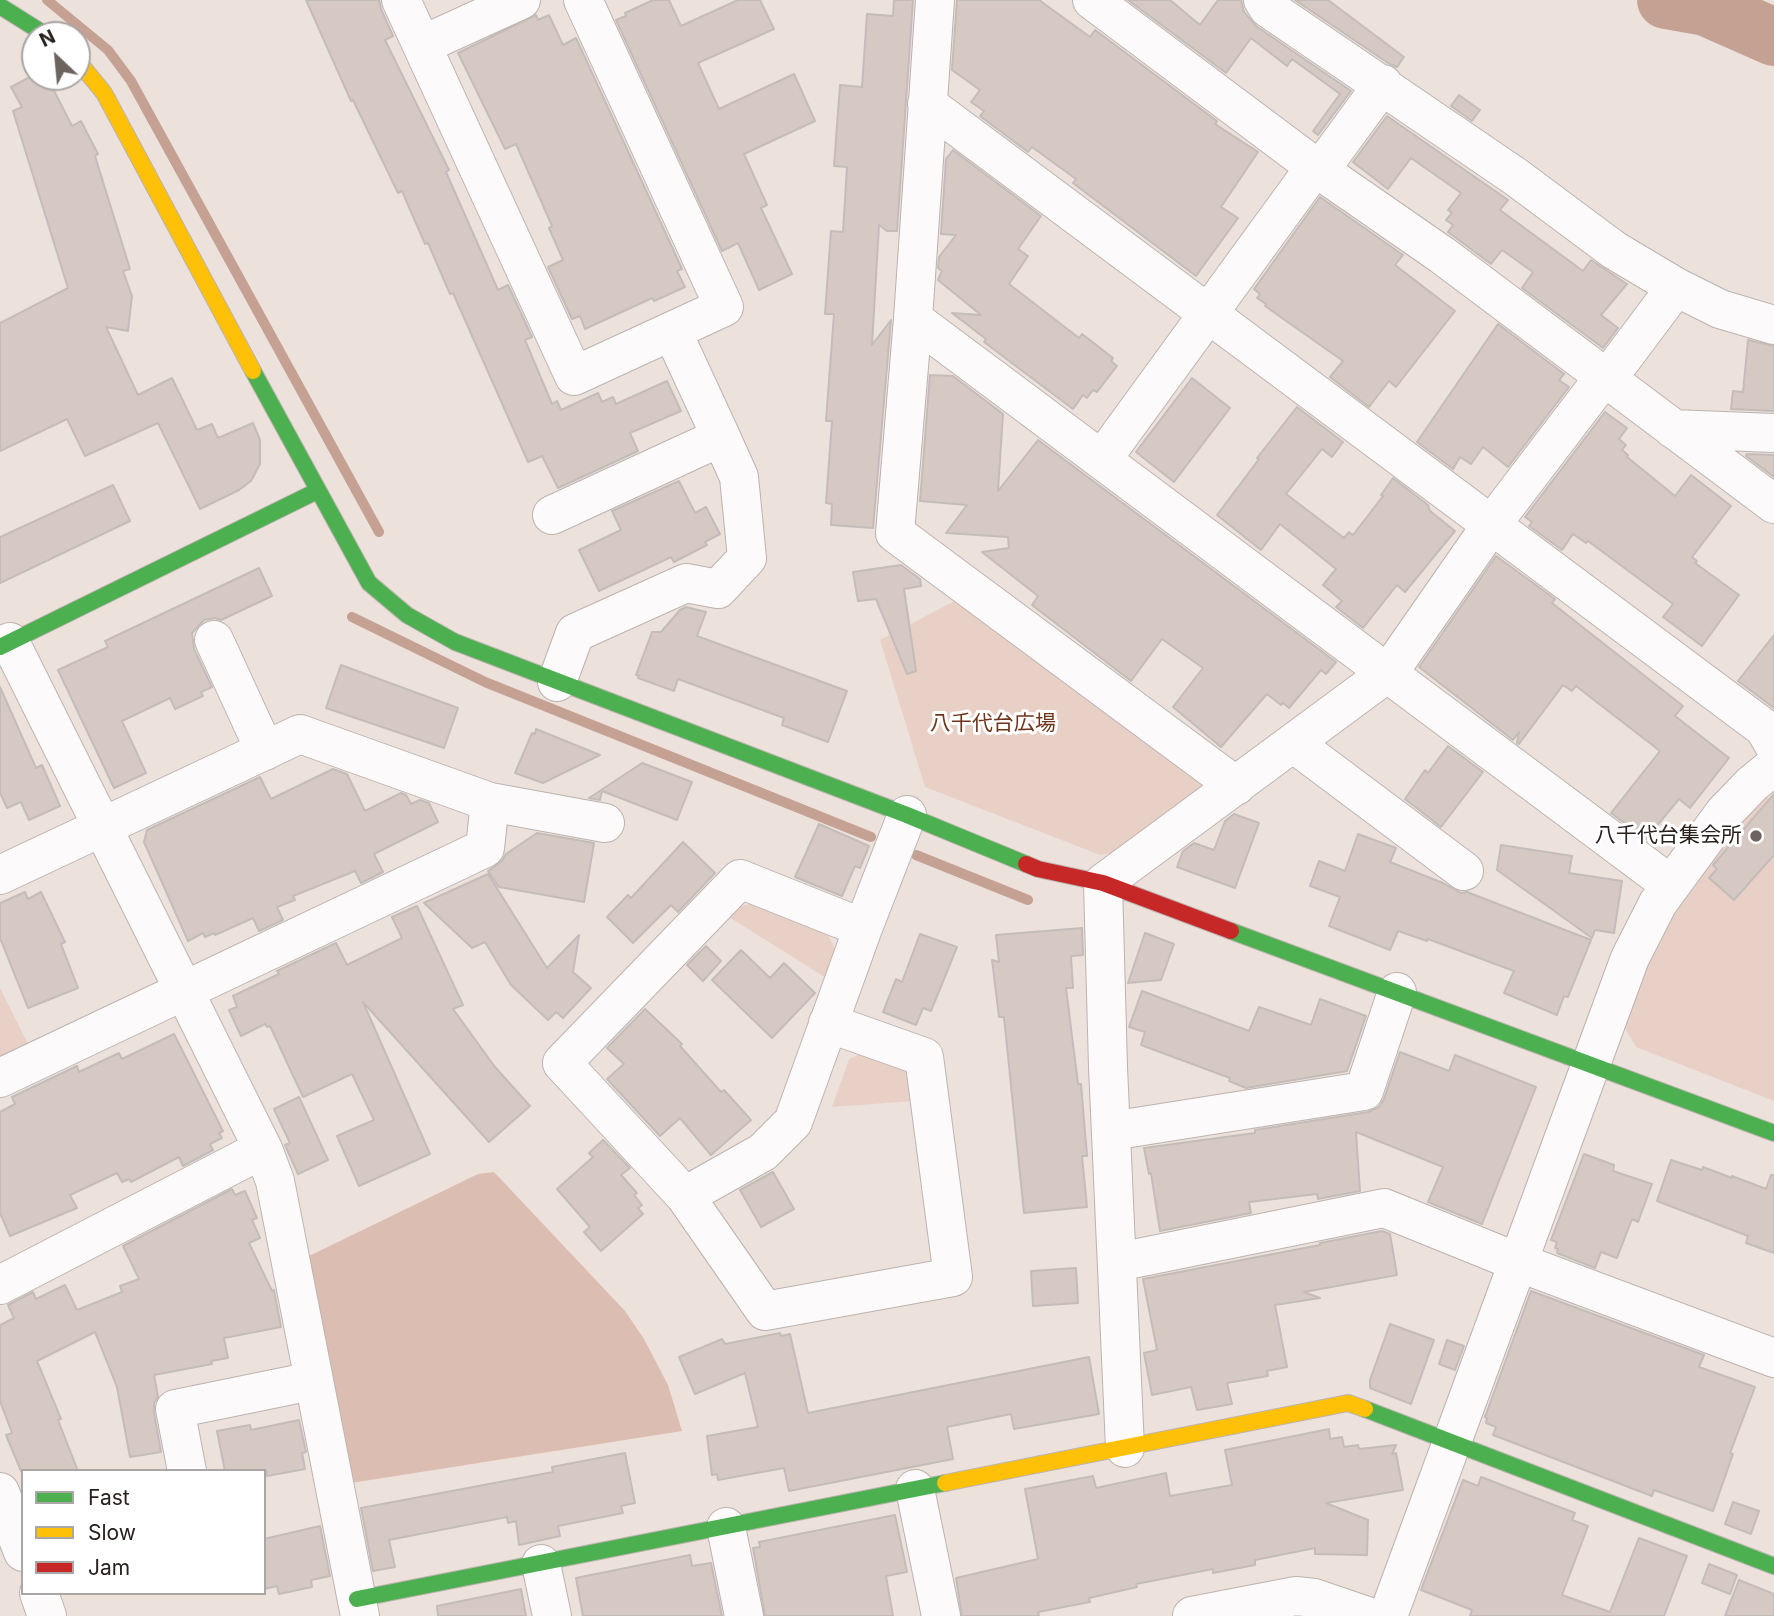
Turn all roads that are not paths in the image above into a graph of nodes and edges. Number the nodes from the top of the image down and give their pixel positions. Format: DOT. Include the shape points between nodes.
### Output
graph roads {
  1 [pos="401,0"];
  2 [pos="521,0"];
  3 [pos="583,0"];
  4 [pos="934,0"];
  5 [pos="1092,0"];
  6 [pos="1264,0"];
  7 [pos="0,6"];
  8 [pos="24,21"];
  9 [pos="422,46"];
  10 [pos="91,77"];
  11 [pos="1383,84"];
  12 [pos="927,104"];
  13 [pos="1317,168"];
  14 [pos="1676,287"];
  15 [pos="1209,314"];
  16 [pos="913,319"];
  17 [pos="1774,325"];
  18 [pos="672,331"];
  19 [pos="1606,378"];
  20 [pos="1673,429"];
  21 [pos="1774,433"];
  22 [pos="721,437"];
  23 [pos="1102,458"];
  24 [pos="317,491"];
  25 [pos="1774,504"];
  26 [pos="552,515"];
  27 [pos="1492,524"];
  28 [pos="214,640"];
  29 [pos="3,644"];
  30 [pos="1389,672"];
  31 [pos="557,682"];
  32 [pos="1293,743"];
  33 [pos="1774,745"];
  34 [pos="265,751"];
  35 [pos="1774,766"];
  36 [pos="1236,786"];
  37 [pos="489,802"];
  38 [pos="907,815"];
  39 [pos="605,823"];
  40 [pos="102,827"];
  41 [pos="1464,871"];
  42 [pos="0,875"];
  43 [pos="1103,883"];
  44 [pos="1671,885"];
  45 [pos="863,929"];
  46 [pos="184,990"];
  47 [pos="1397,992"];
  48 [pos="828,1023"];
  49 [pos="1592,1065"];
  50 [pos="0,1078"];
  51 [pos="1111,1131"];
  52 [pos="1774,1133"];
  53 [pos="263,1149"];
  54 [pos="685,1196"];
  55 [pos="1118,1262"];
  56 [pos="1520,1263"];
  57 [pos="0,1285"];
  58 [pos="1774,1358"];
  59 [pos="312,1381"];
  60 [pos="1453,1443"];
  61 [pos="1125,1448"];
  62 [pos="187,1469"];
  63 [pos="915,1489"];
  64 [pos="0,1492"];
  65 [pos="726,1527"];
  66 [pos="21,1547"];
  67 [pos="541,1563"];
  68 [pos="1774,1566"];
  69 [pos="40,1595"];
  70 [pos="358,1608"];
  71 [pos="47,1616"];
  72 [pos="552,1616"];
  73 [pos="744,1616"];
  74 [pos="941,1616"];
  75 [pos="1192,1616"];
  76 [pos="1367,1616"];
  77 [pos="1388,1616"];
  1 -- 9 [label="street"];
  2 -- 9 [label="street"];
  3 -- 18 [label="street" via="724,307"];
  4 -- 12 [label="street"];
  5 -- 13 [label="street"];
  6 -- 11 [label="street" via="1268,8"];
  7 -- 8 [label="street"];
  9 -- 18 [label="street" via="574,376"];
  10 -- 24 [label="street" via="120,122"];
  11 -- 13 [label="street"];
  11 -- 14 [label="street" via="1615,250"];
  12 -- 15 [label="street"];
  12 -- 16 [label="street"];
  13 -- 15 [label="street"];
  13 -- 19 [label="street"];
  14 -- 17 [label="street" via="1720,309"];
  14 -- 19 [label="street"];
  15 -- 23 [label="street"];
  15 -- 27 [label="street"];
  16 -- 23 [label="street"];
  16 -- 36 [label="street" via="895,533"];
  18 -- 22 [label="street"];
  19 -- 20 [label="street"];
  19 -- 27 [label="street"];
  20 -- 21 [label="street"];
  20 -- 25 [label="street"];
  22 -- 26 [label="street"];
  22 -- 31 [label="street" via="739,477 747,558 718,589 686,583 575,633"];
  23 -- 30 [label="street"];
  24 -- 29 [label="street"];
  24 -- 31 [label="street" via="369,583 407,615 455,642"];
  27 -- 30 [label="street"];
  27 -- 33 [label="street" via="1764,728"];
  28 -- 34 [label="street"];
  29 -- 40 [label="street"];
  30 -- 32 [label="street"];
  30 -- 44 [label="street"];
  31 -- 38 [label="street"];
  32 -- 36 [label="street"];
  32 -- 41 [label="street"];
  34 -- 37 [label="street" via="300,734"];
  34 -- 40 [label="street"];
  35 -- 44 [label="street" via="1724,813"];
  36 -- 43 [label="street"];
  37 -- 39 [label="street"];
  37 -- 46 [label="street" via="485,848"];
  38 -- 43 [label="street" via="1038,869"];
  38 -- 45 [label="street"];
  40 -- 42 [label="street"];
  40 -- 46 [label="street"];
  43 -- 47 [label="street"];
  43 -- 51 [label="street"];
  44 -- 49 [label="street" via="1630,958"];
  45 -- 48 [label="street"];
  45 -- 54 [label="street" via="740,879 562,1063"];
  46 -- 50 [label="street"];
  46 -- 53 [label="street"];
  47 -- 49 [label="street"];
  47 -- 51 [label="street" via="1364,1091"];
  48 -- 54 [label="street" via="793,1122 763,1152"];
  48 -- 54 [label="street" via="924,1056 953,1277 765,1311"];
  49 -- 52 [label="street"];
  49 -- 56 [label="street"];
  51 -- 55 [label="street"];
  53 -- 57 [label="street"];
  53 -- 59 [label="street" via="275,1181"];
  55 -- 56 [label="street" via="1384,1208"];
  55 -- 61 [label="street"];
  56 -- 58 [label="street"];
  56 -- 60 [label="street"];
  59 -- 62 [label="street" via="176,1409"];
  59 -- 70 [label="street"];
  60 -- 61 [label="street" via="1348,1403"];
  60 -- 68 [label="street"];
  60 -- 77 [label="street"];
  61 -- 63 [label="street"];
  63 -- 65 [label="street"];
  63 -- 74 [label="street"];
  64 -- 66 [label="street"];
  65 -- 67 [label="street"];
  65 -- 73 [label="street"];
  67 -- 70 [label="street"];
  67 -- 72 [label="street"];
  69 -- 71 [label="street"];
  75 -- 76 [label="street" via="1296,1595"];
}
